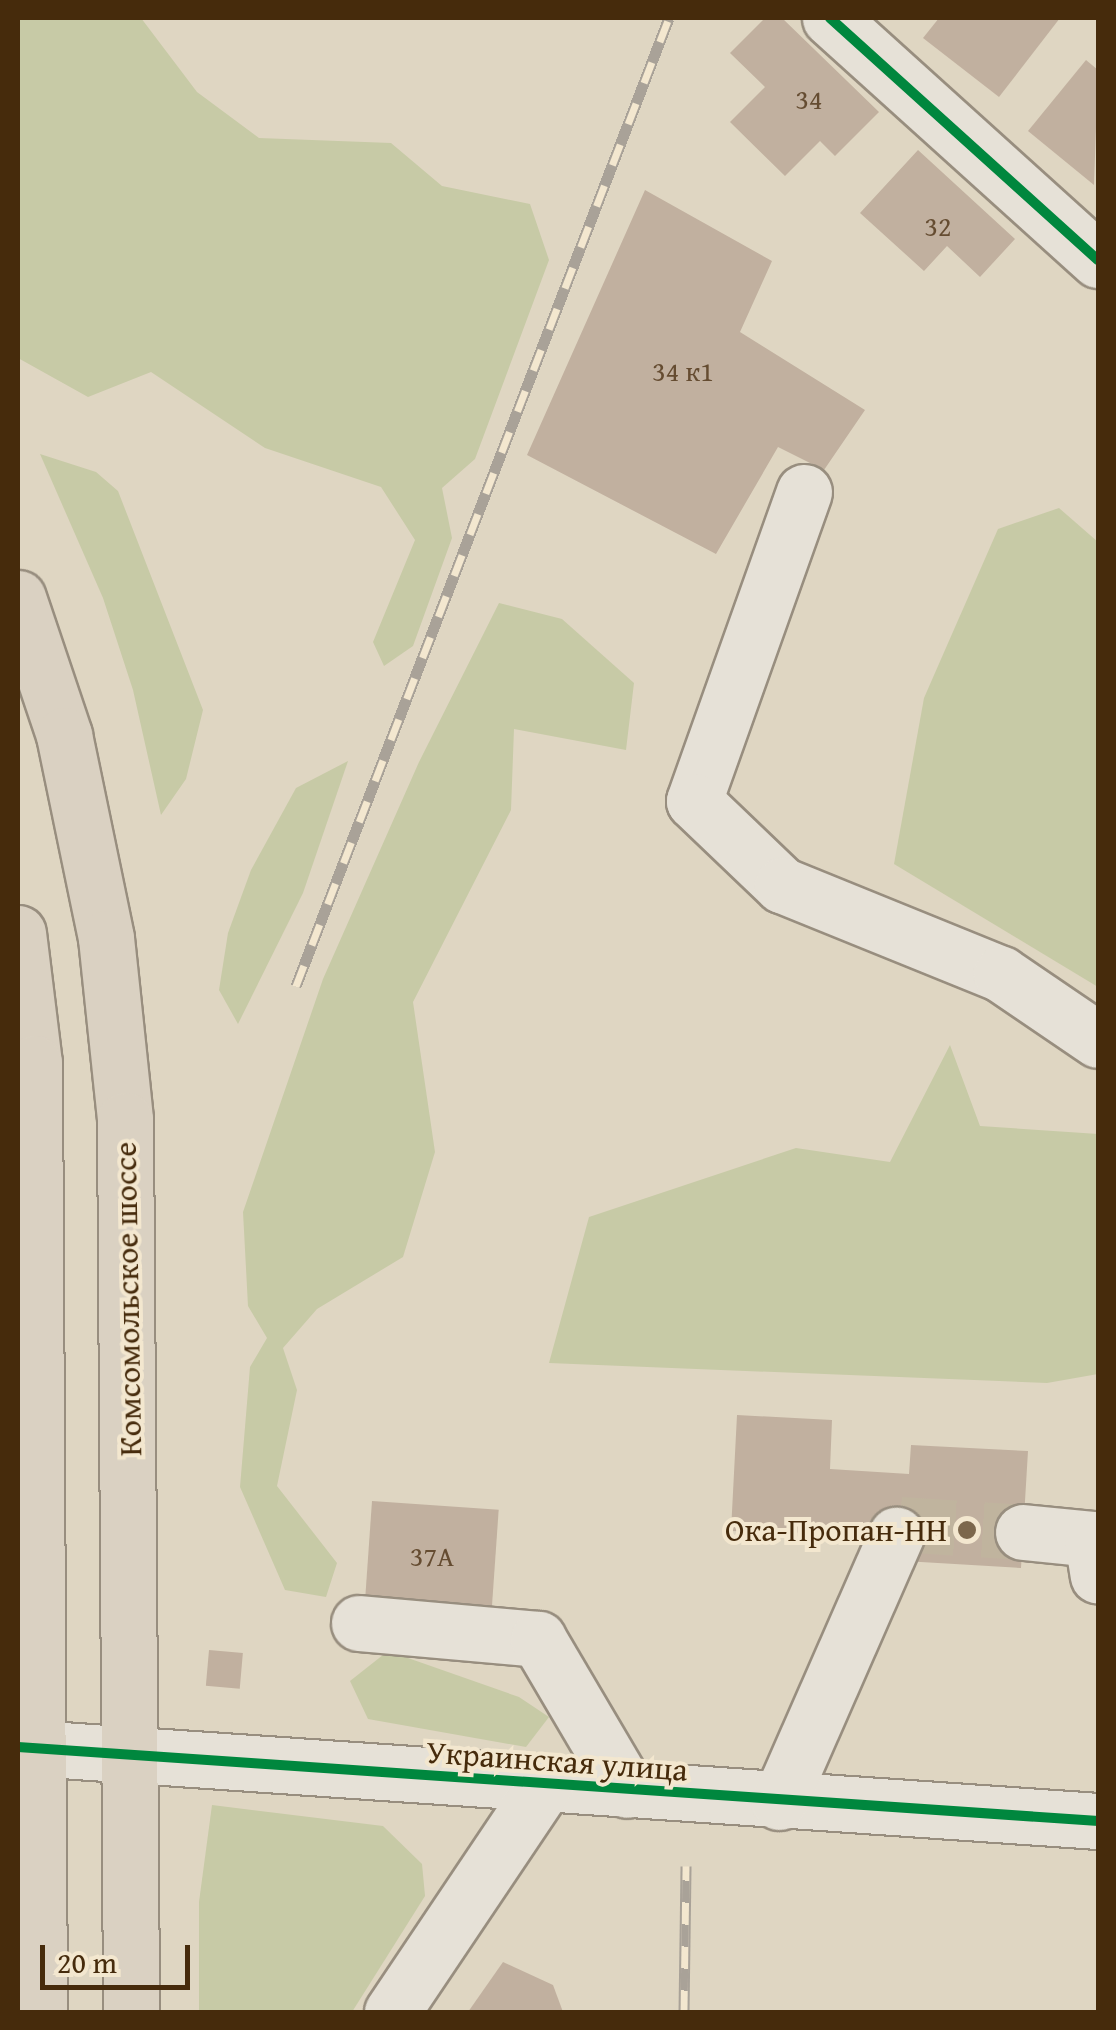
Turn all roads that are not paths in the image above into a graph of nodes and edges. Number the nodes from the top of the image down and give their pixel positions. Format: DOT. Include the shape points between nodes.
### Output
graph roads {
  1 [pos="830,18"];
  2 [pos="1098,260"];
  3 [pos="804,492"];
  4 [pos="18,598"];
  5 [pos="18,933"];
  6 [pos="1098,1040"];
  7 [pos="34,1062"];
  8 [pos="18,1115"];
  9 [pos="1023,1532"];
  10 [pos="896,1535"];
  11 [pos="1098,1576"];
  12 [pos="359,1623"];
  13 [pos="28,1748"];
  14 [pos="132,1757"];
  15 [pos="546,1784"];
  16 [pos="628,1790"];
  17 [pos="779,1802"];
  18 [pos="1098,1820"];
  19 [pos="38,2012"];
  20 [pos="131,2012"];
  21 [pos="392,2012"];
  1 -- 2 [label="street"];
  3 -- 6 [label="street" via="694,801 782,885 1000,974"];
  4 -- 14 [label="main road, Комсомольское шоссе" via="64,735 106,938 125,1120"];
  5 -- 7 [label="main road"];
  7 -- 8 [label="street"];
  7 -- 13 [label="main road"];
  9 -- 11 [label="street" via="1092,1539"];
  10 -- 17 [label="street"];
  12 -- 16 [label="street" via="538,1639"];
  13 -- 14 [label="street, Украинская улица"];
  13 -- 19 [label="main road"];
  14 -- 15 [label="street, Украинская улица"];
  14 -- 20 [label="main road, Комсомольское шоссе"];
  15 -- 16 [label="street, Украинская улица"];
  15 -- 21 [label="street"];
  16 -- 17 [label="street, Украинская улица"];
  17 -- 18 [label="street, Украинская улица"];
}
